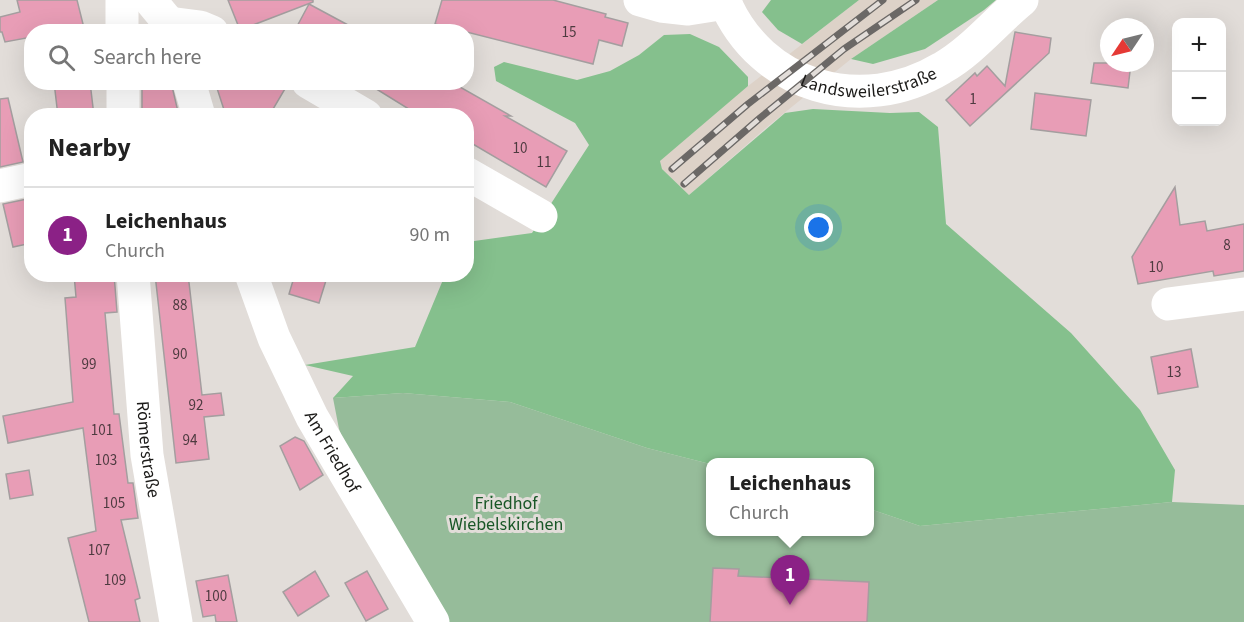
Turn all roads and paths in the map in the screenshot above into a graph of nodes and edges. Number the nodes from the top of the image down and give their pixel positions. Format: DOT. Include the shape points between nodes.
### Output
graph roads {
  1 [pos="122,0"];
  2 [pos="640,0"];
  3 [pos="1022,0"];
  4 [pos="725,2"];
  5 [pos="164,18"];
  6 [pos="122,24"];
  7 [pos="188,24"];
  8 [pos="123,90"];
  9 [pos="191,90"];
  10 [pos="322,90"];
  11 [pos="123,108"];
  12 [pos="197,108"];
  13 [pos="352,108"];
  14 [pos="474,178"];
  15 [pos="24,181"];
  16 [pos="0,186"];
  17 [pos="541,216"];
  18 [pos="134,282"];
  19 [pos="254,282"];
  20 [pos="1244,294"];
  21 [pos="1168,304"];
  22 [pos="176,622"];
  23 [pos="433,622"];
  1 -- 6 [label="street"];
  2 -- 4 [label="street" via="688,9"];
  3 -- 4 [label="street, Landsweilerstraße" via="960,57 941,69 907,85 860,92 811,84 776,66 746,38"];
  5 -- 7 [label="street"];
  8 -- 11 [label="street"];
  9 -- 12 [label="street"];
  10 -- 13 [label="street"];
  14 -- 17 [label="street"];
  15 -- 16 [label="street"];
  18 -- 22 [label="street, Römerstraße" via="147,455"];
  19 -- 23 [label="street, Am Friedhof" via="274,338 312,417"];
  20 -- 21 [label="street"];
}
